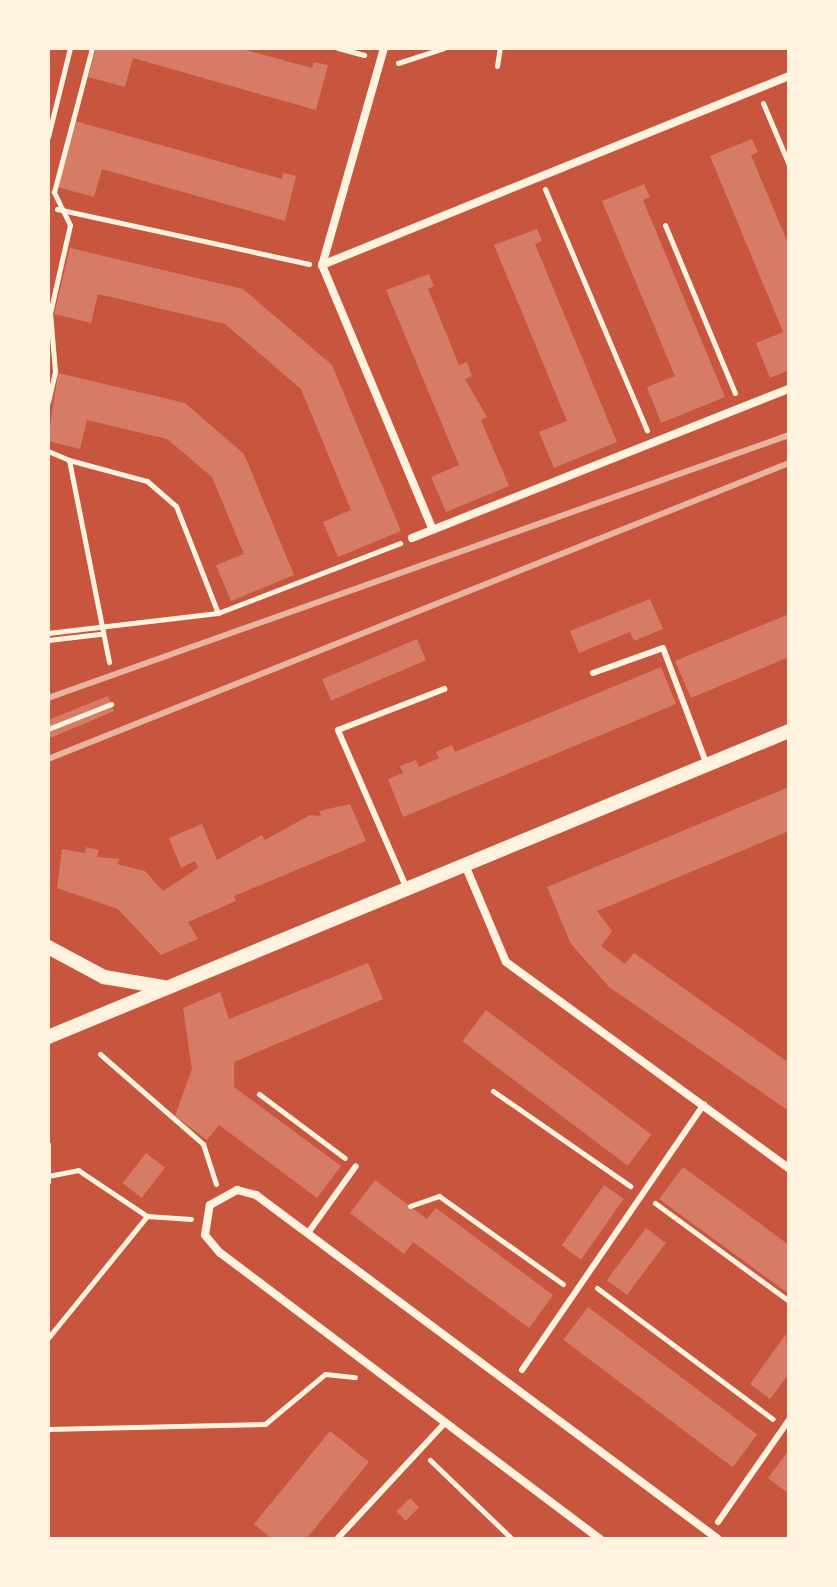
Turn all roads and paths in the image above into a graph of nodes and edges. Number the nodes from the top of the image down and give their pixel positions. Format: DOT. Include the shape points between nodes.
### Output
graph roads {
  1 [pos="70,48"];
  2 [pos="92,48"];
  3 [pos="338,48"];
  4 [pos="384,48"];
  5 [pos="444,48"];
  6 [pos="500,48"];
  7 [pos="381,60"];
  8 [pos="497,66"];
  9 [pos="789,76"];
  10 [pos="757,89"];
  11 [pos="48,137"];
  12 [pos="789,165"];
  13 [pos="540,177"];
  14 [pos="56,209"];
  15 [pos="665,225"];
  16 [pos="322,265"];
  17 [pos="789,389"];
  18 [pos="48,402"];
  19 [pos="741,409"];
  20 [pos="652,442"];
  21 [pos="48,451"];
  22 [pos="69,460"];
  23 [pos="433,530"];
  24 [pos="412,538"];
  25 [pos="218,613"];
  26 [pos="97,625"];
  27 [pos="48,633"];
  28 [pos="100,634"];
  29 [pos="48,640"];
  30 [pos="109,662"];
  31 [pos="593,673"];
  32 [pos="444,689"];
  33 [pos="111,704"];
  34 [pos="48,729"];
  35 [pos="789,731"];
  36 [pos="707,765"];
  37 [pos="465,865"];
  38 [pos="407,889"];
  39 [pos="48,947"];
  40 [pos="165,988"];
  41 [pos="48,1037"];
  42 [pos="100,1054"];
  43 [pos="493,1091"];
  44 [pos="259,1094"];
  45 [pos="704,1104"];
  46 [pos="48,1144"];
  47 [pos="356,1166"];
  48 [pos="789,1168"];
  49 [pos="48,1178"];
  50 [pos="219,1195"];
  51 [pos="644,1195"];
  52 [pos="410,1206"];
  53 [pos="147,1216"];
  54 [pos="204,1220"];
  55 [pos="308,1233"];
  56 [pos="577,1293"];
  57 [pos="789,1301"];
  58 [pos="48,1338"];
  59 [pos="368,1367"];
  60 [pos="522,1370"];
  61 [pos="789,1420"];
  62 [pos="444,1424"];
  63 [pos="784,1427"];
  64 [pos="48,1429"];
  65 [pos="444,1474"];
  66 [pos="718,1522"];
  67 [pos="337,1539"];
  68 [pos="512,1539"];
  69 [pos="600,1539"];
  70 [pos="718,1539"];
  1 -- 11 [label="path"];
  2 -- 14 [label="path" via="54,192"];
  3 -- 7 [label="path"];
  4 -- 7 [label="street"];
  5 -- 7 [label="path" via="407,64"];
  6 -- 8 [label="path"];
  7 -- 16 [label="street"];
  9 -- 10 [label="street"];
  10 -- 12 [label="path"];
  10 -- 13 [label="street"];
  13 -- 16 [label="street"];
  13 -- 20 [label="path"];
  14 -- 16 [label="path"];
  14 -- 18 [label="path" via="70,225 50,313 55,371"];
  15 -- 19 [label="path"];
  16 -- 23 [label="street"];
  17 -- 19 [label="street"];
  19 -- 20 [label="street"];
  20 -- 23 [label="street"];
  21 -- 22 [label="path"];
  22 -- 25 [label="path" via="147,481 176,506"];
  22 -- 26 [label="path"];
  23 -- 24 [label="street"];
  24 -- 25 [label="path"];
  25 -- 26 [label="path"];
  26 -- 27 [label="path"];
  26 -- 28 [label="path"];
  28 -- 29 [label="path"];
  28 -- 30 [label="path"];
  31 -- 36 [label="lane" via="663,648"];
  32 -- 38 [label="lane" via="338,730"];
  33 -- 34 [label="path"];
  35 -- 36 [label="street"];
  36 -- 37 [label="street"];
  37 -- 38 [label="street"];
  37 -- 45 [label="street" via="506,962"];
  38 -- 40 [label="street"];
  39 -- 40 [label="street" via="104,977"];
  40 -- 41 [label="street"];
  42 -- 50 [label="path" via="203,1144"];
  43 -- 51 [label="path"];
  44 -- 47 [label="path"];
  45 -- 48 [label="street"];
  45 -- 51 [label="lane"];
  46 -- 49 [label="path"];
  47 -- 55 [label="lane"];
  49 -- 53 [label="path" via="78,1170"];
  50 -- 54 [label="street"];
  50 -- 55 [label="street" via="256,1195"];
  51 -- 56 [label="lane"];
  51 -- 57 [label="path"];
  52 -- 56 [label="path" via="439,1196"];
  53 -- 54 [label="path"];
  53 -- 58 [label="path"];
  54 -- 59 [label="street" via="220,1253"];
  55 -- 70 [label="street"];
  56 -- 60 [label="lane"];
  56 -- 63 [label="path" via="597,1287"];
  59 -- 62 [label="street"];
  59 -- 64 [label="path" via="356,1377 325,1374 265,1424"];
  61 -- 63 [label="lane"];
  62 -- 67 [label="lane"];
  62 -- 69 [label="street"];
  63 -- 66 [label="lane"];
  65 -- 68 [label="path"];
}
